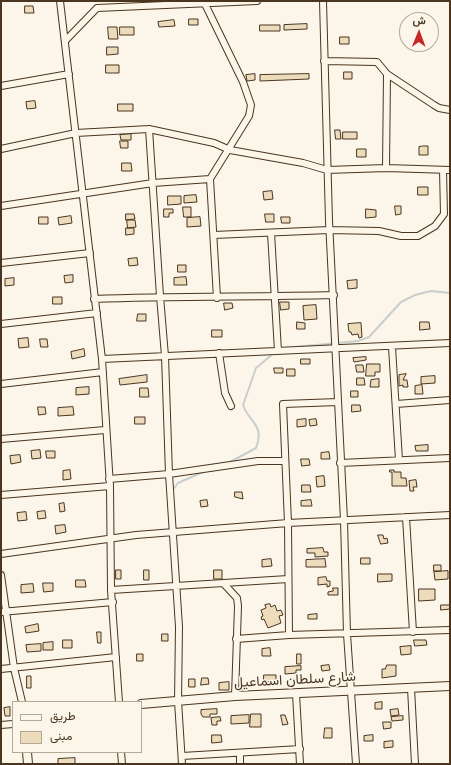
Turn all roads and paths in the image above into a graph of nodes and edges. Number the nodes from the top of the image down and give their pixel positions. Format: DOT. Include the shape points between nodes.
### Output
graph roads {
  1 [pos="60,1"];
  2 [pos="257,1"];
  3 [pos="323,1"];
  4 [pos="205,4"];
  5 [pos="65,41"];
  6 [pos="324,61"];
  7 [pos="69,74"];
  8 [pos="387,74"];
  9 [pos="1,86"];
  10 [pos="450,110"];
  11 [pos="149,129"];
  12 [pos="76,133"];
  13 [pos="1,149"];
  14 [pos="230,150"];
  15 [pos="386,168"];
  16 [pos="327,170"];
  17 [pos="447,170"];
  18 [pos="210,179"];
  19 [pos="153,183"];
  20 [pos="83,194"];
  21 [pos="1,206"];
  22 [pos="329,230"];
  23 [pos="271,233"];
  24 [pos="214,235"];
  25 [pos="90,253"];
  26 [pos="1,263"];
  27 [pos="334,295"];
  28 [pos="160,296"];
  29 [pos="275,297"];
  30 [pos="217,298"];
  31 [pos="94,299"];
  32 [pos="97,312"];
  33 [pos="1,324"];
  34 [pos="450,343"];
  35 [pos="392,347"];
  36 [pos="335,348"];
  37 [pos="278,351"];
  38 [pos="219,353"];
  39 [pos="165,356"];
  40 [pos="102,359"];
  41 [pos="103,372"];
  42 [pos="1,384"];
  43 [pos="450,400"];
  44 [pos="338,402"];
  45 [pos="396,404"];
  46 [pos="231,406"];
  47 [pos="105,430"];
  48 [pos="1,439"];
  49 [pos="450,458"];
  50 [pos="399,460"];
  51 [pos="285,461"];
  52 [pos="340,463"];
  53 [pos="169,474"];
  54 [pos="109,479"];
  55 [pos="110,486"];
  56 [pos="1,495"];
  57 [pos="450,515"];
  58 [pos="406,517"];
  59 [pos="344,520"];
  60 [pos="288,523"];
  61 [pos="173,532"];
  62 [pos="110,539"];
  63 [pos="1,554"];
  64 [pos="1,575"];
  65 [pos="288,579"];
  66 [pos="224,584"];
  67 [pos="177,585"];
  68 [pos="112,590"];
  69 [pos="113,602"];
  70 [pos="4,612"];
  71 [pos="450,630"];
  72 [pos="413,632"];
  73 [pos="347,634"];
  74 [pos="289,635"];
  75 [pos="236,639"];
  76 [pos="116,657"];
  77 [pos="14,668"];
  78 [pos="1,669"];
  79 [pos="450,686"];
  80 [pos="411,688"];
  81 [pos="350,691"];
  82 [pos="296,694"];
  83 [pos="235,696"];
  84 [pos="22,701"];
  85 [pos="119,701"];
  86 [pos="178,701"];
  87 [pos="142,704"];
  88 [pos="12,724"];
  89 [pos="1,725"];
  90 [pos="300,749"];
  91 [pos="27,753"];
  92 [pos="121,753"];
  93 [pos="240,753"];
  94 [pos="182,756"];
  95 [pos="28,764"];
  96 [pos="122,764"];
  97 [pos="182,764"];
  98 [pos="240,764"];
  99 [pos="300,764"];
  100 [pos="356,764"];
  101 [pos="415,764"];
  1 -- 5 [label="street"];
  2 -- 4 [label="street"];
  3 -- 6 [label="street"];
  4 -- 5 [label="street" via="97,8"];
  4 -- 14 [label="street" via="244,82 251,105 249,116"];
  5 -- 7 [label="street"];
  6 -- 8 [label="street" via="377,62"];
  6 -- 16 [label="street"];
  7 -- 9 [label="street"];
  7 -- 12 [label="street"];
  8 -- 10 [label="street" via="439,108"];
  8 -- 15 [label="street"];
  11 -- 12 [label="street"];
  11 -- 14 [label="street" via="214,143"];
  11 -- 19 [label="street"];
  12 -- 13 [label="street"];
  12 -- 20 [label="street"];
  14 -- 16 [label="street" via="303,163"];
  14 -- 18 [label="street"];
  15 -- 16 [label="street"];
  15 -- 17 [label="street"];
  16 -- 22 [label="street"];
  17 -- 22 [label="street" via="444,214 435,226 418,236 401,236 379,231"];
  18 -- 19 [label="street"];
  18 -- 24 [label="street"];
  19 -- 20 [label="street"];
  19 -- 28 [label="street"];
  20 -- 21 [label="street"];
  20 -- 25 [label="street"];
  22 -- 23 [label="street"];
  22 -- 27 [label="street"];
  23 -- 24 [label="street"];
  23 -- 29 [label="street"];
  24 -- 30 [label="street"];
  25 -- 26 [label="street"];
  25 -- 31 [label="street"];
  27 -- 29 [label="street"];
  27 -- 36 [label="street"];
  28 -- 30 [label="street"];
  28 -- 31 [label="street"];
  28 -- 39 [label="street"];
  29 -- 30 [label="street"];
  29 -- 37 [label="street"];
  31 -- 32 [label="street"];
  32 -- 33 [label="street"];
  32 -- 40 [label="street"];
  34 -- 35 [label="street"];
  35 -- 36 [label="street"];
  35 -- 45 [label="street"];
  36 -- 37 [label="street"];
  36 -- 44 [label="street"];
  37 -- 38 [label="street"];
  38 -- 39 [label="street"];
  38 -- 46 [label="street" via="225,393"];
  39 -- 40 [label="street"];
  39 -- 53 [label="street"];
  40 -- 41 [label="street"];
  41 -- 42 [label="street"];
  41 -- 47 [label="street"];
  43 -- 45 [label="street"];
  44 -- 51 [label="street" via="283,404"];
  44 -- 52 [label="street"];
  45 -- 50 [label="street"];
  47 -- 48 [label="street"];
  47 -- 54 [label="street"];
  49 -- 50 [label="street"];
  50 -- 52 [label="street"];
  51 -- 53 [label="street" via="258,461"];
  51 -- 60 [label="street"];
  52 -- 59 [label="street"];
  53 -- 54 [label="street"];
  53 -- 61 [label="street"];
  54 -- 55 [label="street"];
  55 -- 56 [label="street"];
  55 -- 62 [label="street"];
  57 -- 58 [label="street"];
  58 -- 59 [label="street"];
  58 -- 72 [label="street"];
  59 -- 60 [label="street"];
  59 -- 73 [label="street"];
  60 -- 61 [label="street"];
  60 -- 65 [label="street"];
  61 -- 62 [label="street"];
  61 -- 67 [label="street"];
  62 -- 63 [label="street"];
  62 -- 68 [label="street"];
  64 -- 70 [label="street"];
  65 -- 66 [label="street"];
  65 -- 74 [label="street"];
  66 -- 67 [label="street"];
  66 -- 75 [label="street" via="237,598"];
  67 -- 68 [label="street"];
  67 -- 86 [label="street"];
  68 -- 69 [label="street"];
  69 -- 70 [label="street"];
  69 -- 76 [label="street"];
  70 -- 77 [label="street"];
  71 -- 72 [label="street"];
  72 -- 73 [label="street"];
  73 -- 74 [label="street"];
  73 -- 81 [label="street"];
  74 -- 75 [label="street"];
  75 -- 83 [label="street"];
  76 -- 77 [label="street"];
  76 -- 85 [label="street"];
  77 -- 78 [label="street"];
  77 -- 84 [label="street"];
  79 -- 80 [label="street, شارع سلطان اسماعيل"];
  80 -- 81 [label="street, شارع سلطان اسماعيل"];
  80 -- 101 [label="street"];
  81 -- 82 [label="street, شارع سلطان اسماعيل"];
  81 -- 100 [label="street"];
  82 -- 83 [label="street, شارع سلطان اسماعيل"];
  82 -- 90 [label="street"];
  83 -- 86 [label="street, شارع سلطان اسماعيل"];
  86 -- 87 [label="street, شارع سلطان اسماعيل"];
  86 -- 94 [label="street"];
  88 -- 89 [label="street"];
  90 -- 93 [label="street"];
  90 -- 99 [label="street"];
  91 -- 95 [label="street"];
  92 -- 96 [label="street"];
  93 -- 94 [label="street"];
  93 -- 98 [label="street"];
  94 -- 97 [label="street"];
}
